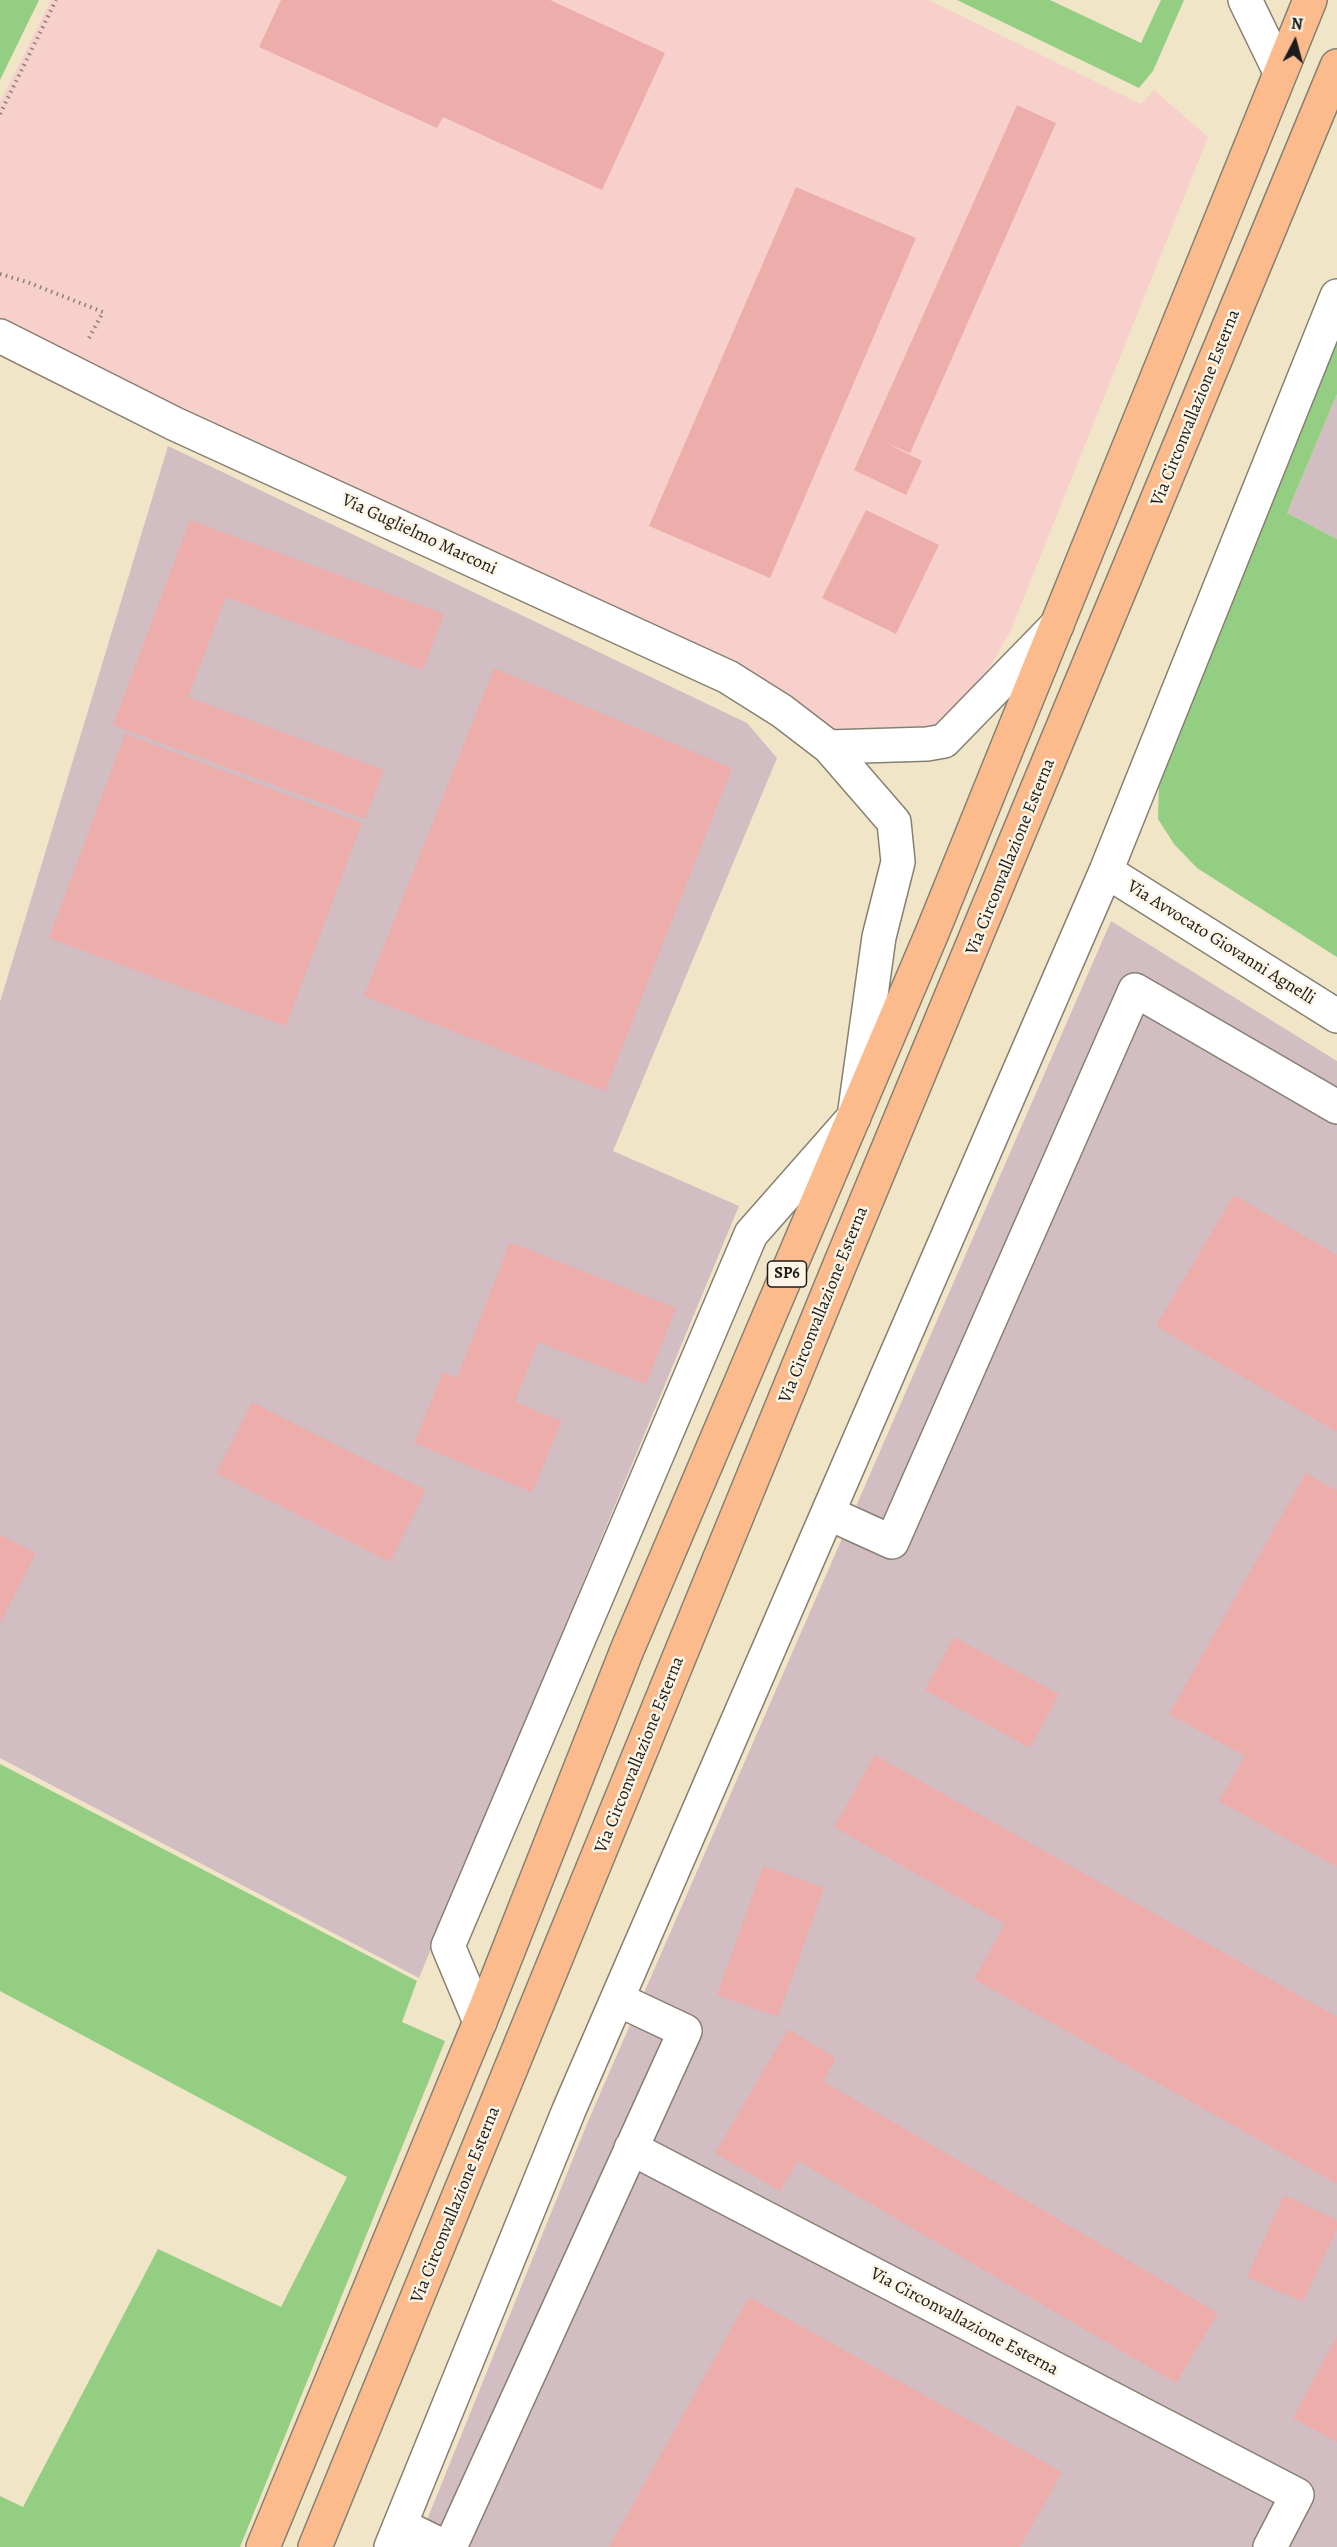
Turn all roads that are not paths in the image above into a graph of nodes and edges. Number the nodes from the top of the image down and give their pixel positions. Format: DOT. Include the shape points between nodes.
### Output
graph roads {
  1 [pos="1245,0"];
  2 [pos="1310,0"];
  3 [pos="1337,66"];
  4 [pos="1280,72"];
  5 [pos="1337,297"];
  6 [pos="0,336"];
  7 [pos="1058,625"];
  8 [pos="829,747"];
  9 [pos="1106,871"];
  10 [pos="1337,1016"];
  11 [pos="1337,1107"];
  12 [pos="854,1117"];
  13 [pos="828,1513"];
  14 [pos="617,1999"];
  15 [pos="480,2022"];
  16 [pos="631,2148"];
  17 [pos="396,2536"];
  18 [pos="263,2547"];
  19 [pos="315,2547"];
  20 [pos="445,2547"];
  21 [pos="450,2547"];
  22 [pos="1270,2547"];
  1 -- 4 [label="street"];
  2 -- 4 [label="main road, SP6"];
  3 -- 19 [label="main road, Via Circonvallazione Esterna / SP6" via="841,1262"];
  4 -- 7 [label="main road, SP6"];
  5 -- 9 [label="street"];
  6 -- 8 [label="street, Via Guglielmo Marconi" via="175,424 728,677"];
  7 -- 8 [label="street" via="944,741"];
  7 -- 12 [label="main road, SP6"];
  8 -- 12 [label="street, Via Guglielmo Marconi" via="894,822 898,862 879,937"];
  9 -- 10 [label="street, Via Avvocato Giovanni Agnelli"];
  9 -- 13 [label="street"];
  11 -- 13 [label="street" via="1135,990 892,1542"];
  12 -- 15 [label="main road, SP6" via="627,1650"];
  12 -- 15 [label="street" via="751,1234 448,1946"];
  13 -- 14 [label="street"];
  14 -- 16 [label="street" via="685,2031"];
  14 -- 17 [label="street"];
  15 -- 18 [label="main road, SP6"];
  16 -- 21 [label="street"];
  16 -- 22 [label="street, Via Circonvallazione Esterna" via="1297,2495"];
  17 -- 20 [label="street"];
}
